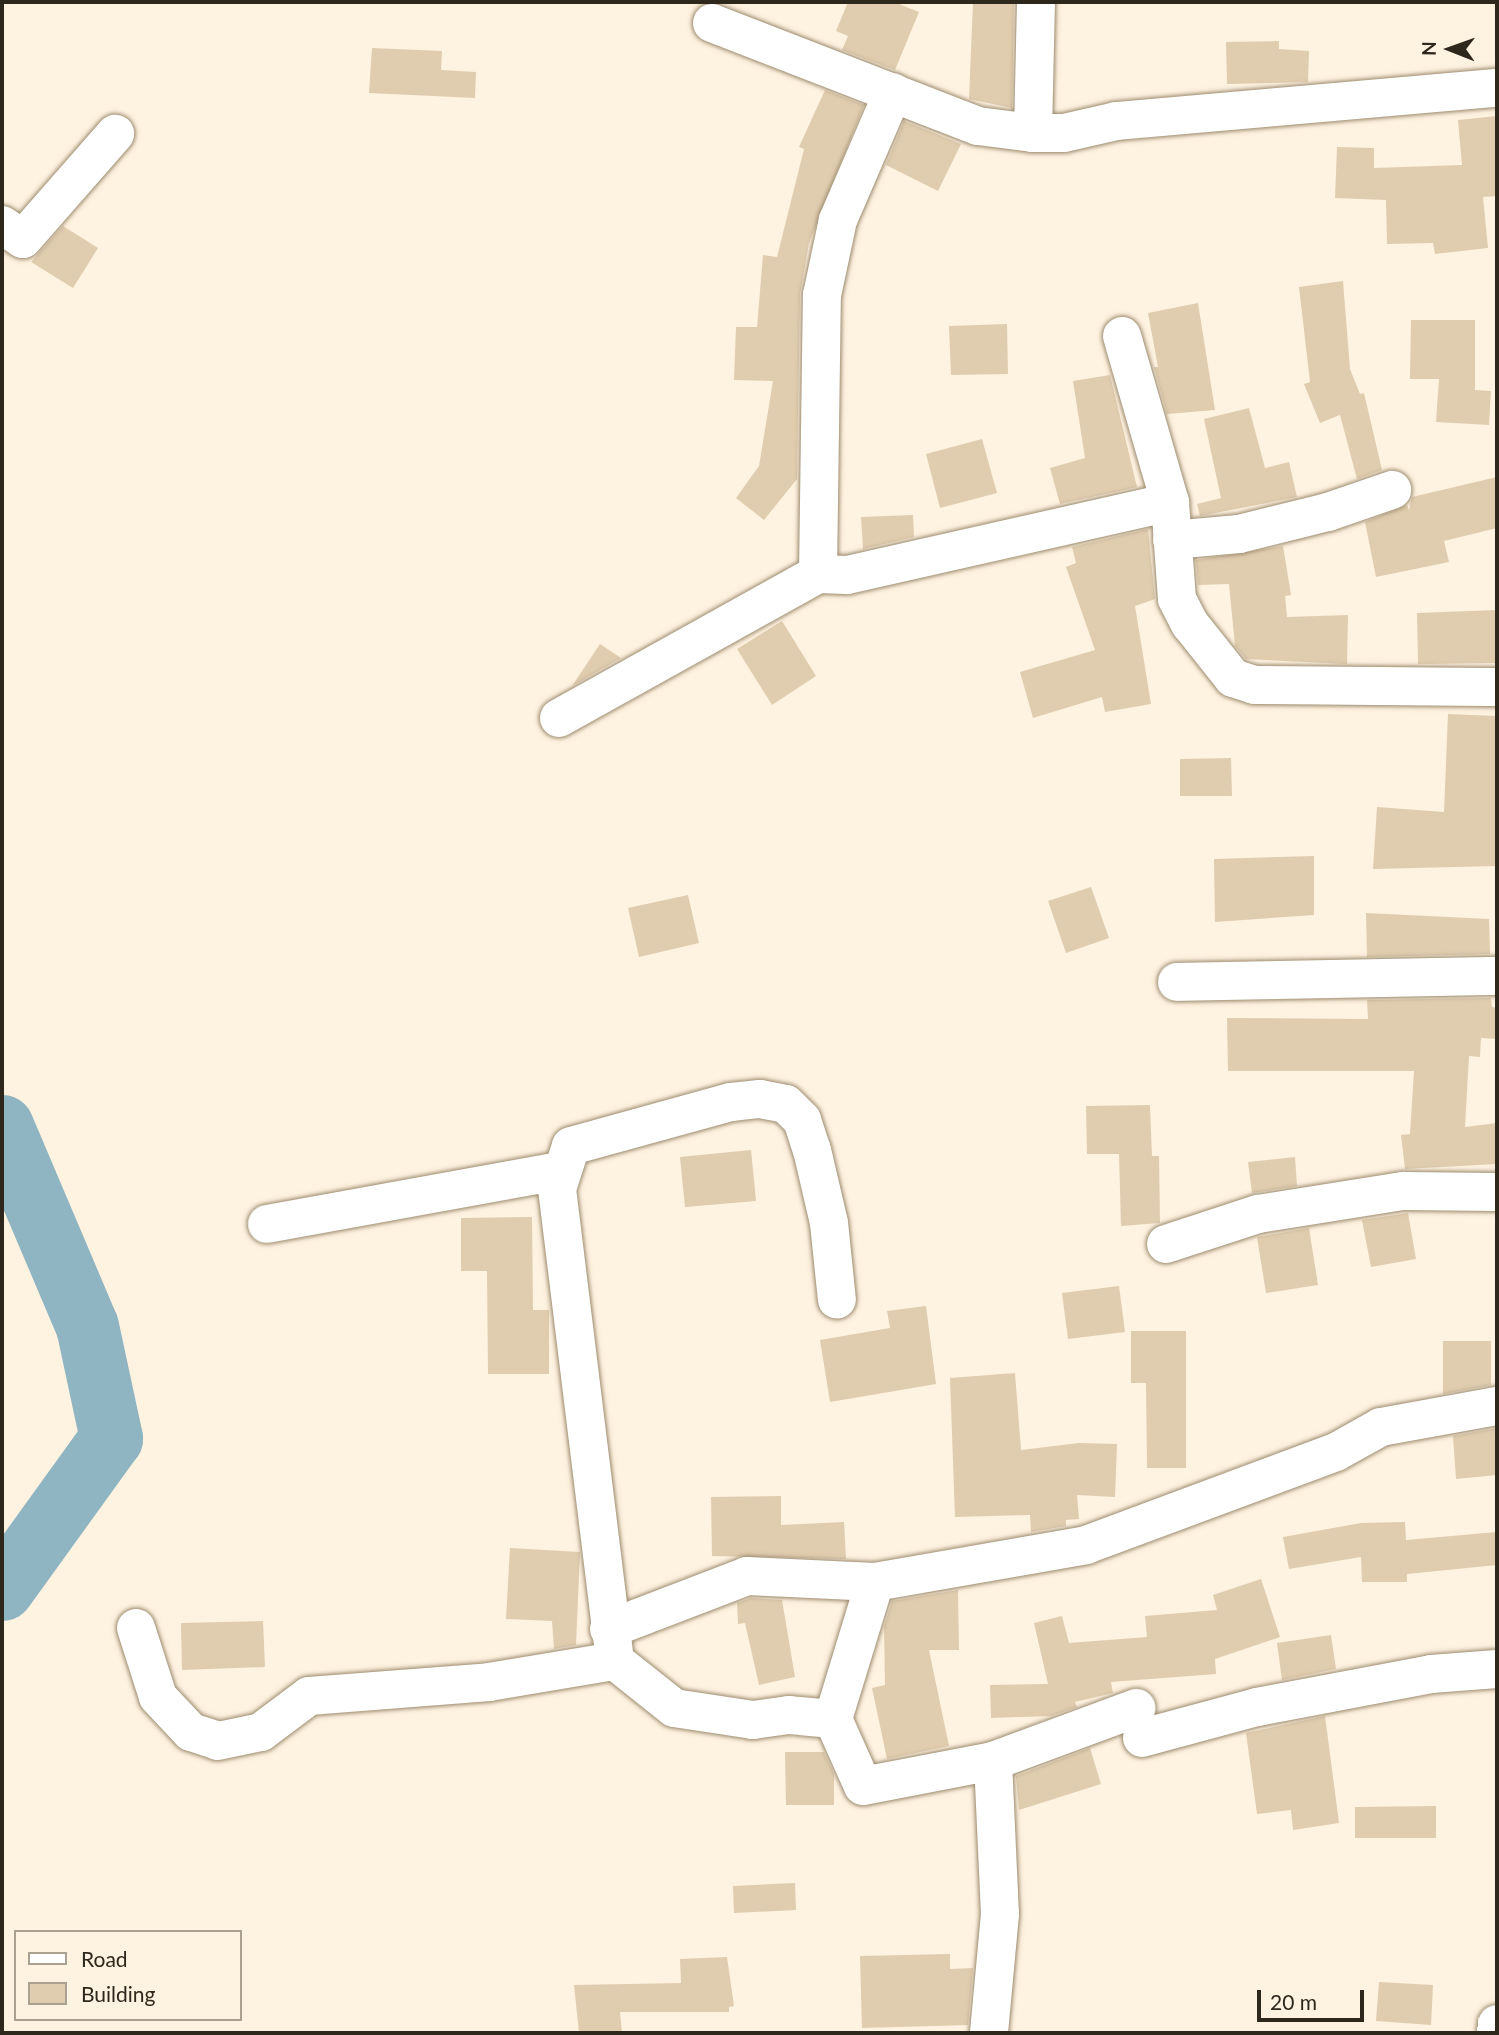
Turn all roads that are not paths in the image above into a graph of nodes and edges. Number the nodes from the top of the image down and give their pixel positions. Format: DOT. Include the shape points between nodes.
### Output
graph roads {
  1 [pos="1036,2"];
  2 [pos="712,23"];
  3 [pos="1497,88"];
  4 [pos="893,92"];
  5 [pos="1034,133"];
  6 [pos="115,134"];
  7 [pos="2,225"];
  8 [pos="1122,336"];
  9 [pos="1392,490"];
  10 [pos="1170,502"];
  11 [pos="1172,540"];
  12 [pos="818,574"];
  13 [pos="1497,687"];
  14 [pos="559,718"];
  15 [pos="1497,976"];
  16 [pos="1177,982"];
  17 [pos="561,1171"];
  18 [pos="1497,1192"];
  19 [pos="267,1224"];
  20 [pos="1167,1244"];
  21 [pos="837,1300"];
  22 [pos="1497,1406"];
  23 [pos="875,1582"];
  24 [pos="136,1628"];
  25 [pos="612,1645"];
  26 [pos="1497,1669"];
  27 [pos="833,1719"];
  28 [pos="993,1761"];
  29 [pos="1497,2024"];
  30 [pos="989,2033"];
  31 [pos="1496,2033"];
  1 -- 5 [label="street"];
  2 -- 4 [label="street"];
  3 -- 5 [label="street" via="1117,121 1064,133"];
  4 -- 5 [label="street" via="978,126"];
  4 -- 12 [label="street" via="838,220 822,295"];
  6 -- 7 [label="street" via="23,239"];
  8 -- 10 [label="street"];
  9 -- 11 [label="street" via="1239,534"];
  10 -- 11 [label="street"];
  10 -- 12 [label="street" via="847,575"];
  11 -- 13 [label="street" via="1177,599 1190,624 1233,678 1254,685"];
  12 -- 14 [label="street"];
  15 -- 16 [label="street"];
  17 -- 19 [label="street"];
  17 -- 21 [label="street" via="571,1146 731,1102 760,1099 786,1104 802,1120 812,1150 829,1223"];
  17 -- 25 [label="street" via="557,1189"];
  18 -- 20 [label="street" via="1404,1191 1258,1214"];
  22 -- 23 [label="street" via="1381,1427 1336,1452 1086,1545"];
  23 -- 25 [label="street" via="747,1576"];
  23 -- 27 [label="street"];
  24 -- 25 [label="street" via="158,1697 191,1732 218,1741 261,1732 309,1696 489,1682"];
  25 -- 27 [label="street" via="674,1709 753,1720 789,1715"];
  26 -- 28 [label="street" via="1431,1674 1258,1707 1139,1723"];
  27 -- 28 [label="street" via="863,1786"];
  28 -- 30 [label="street" via="1000,1914"];
  29 -- 31 [label="street"];
}
